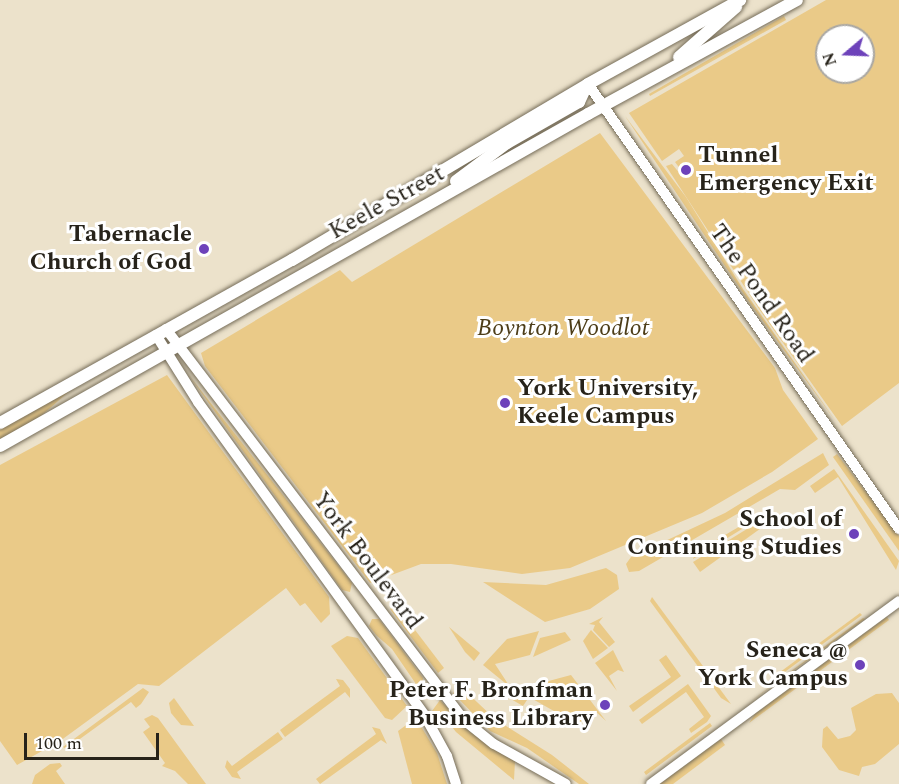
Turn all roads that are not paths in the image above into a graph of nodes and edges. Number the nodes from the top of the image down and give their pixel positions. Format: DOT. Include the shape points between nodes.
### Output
graph roads {
  1 [pos="742,0"];
  2 [pos="797,0"];
  3 [pos="588,84"];
  4 [pos="603,106"];
  5 [pos="426,205"];
  6 [pos="161,332"];
  7 [pos="178,345"];
  8 [pos="165,352"];
  9 [pos="0,423"];
  10 [pos="0,446"];
  11 [pos="899,529"];
  12 [pos="899,602"];
  13 [pos="456,784"];
  14 [pos="566,784"];
  15 [pos="651,784"];
  1 -- 3 [label="main road, Keele Street"];
  1 -- 4 [label="main road" via="681,56 614,93"];
  2 -- 4 [label="main road, Keele Street"];
  3 -- 4 [label="street, The Pond Road"];
  3 -- 5 [label="main road" via="579,102 507,143"];
  3 -- 6 [label="main road, Keele Street" via="292,260"];
  4 -- 5 [label="main road, Keele Street"];
  4 -- 11 [label="street, The Pond Road"];
  5 -- 7 [label="main road, Keele Street"];
  6 -- 7 [label="street, York Boulevard"];
  6 -- 8 [label="street, York Boulevard"];
  6 -- 9 [label="main road, Keele Street"];
  7 -- 8 [label="main road, Keele Street"];
  7 -- 14 [label="street, York Boulevard" via="464,720 494,744"];
  8 -- 10 [label="main road, Keele Street"];
  8 -- 13 [label="street, York Boulevard" via="425,716 447,756"];
  12 -- 15 [label="street"];
}
